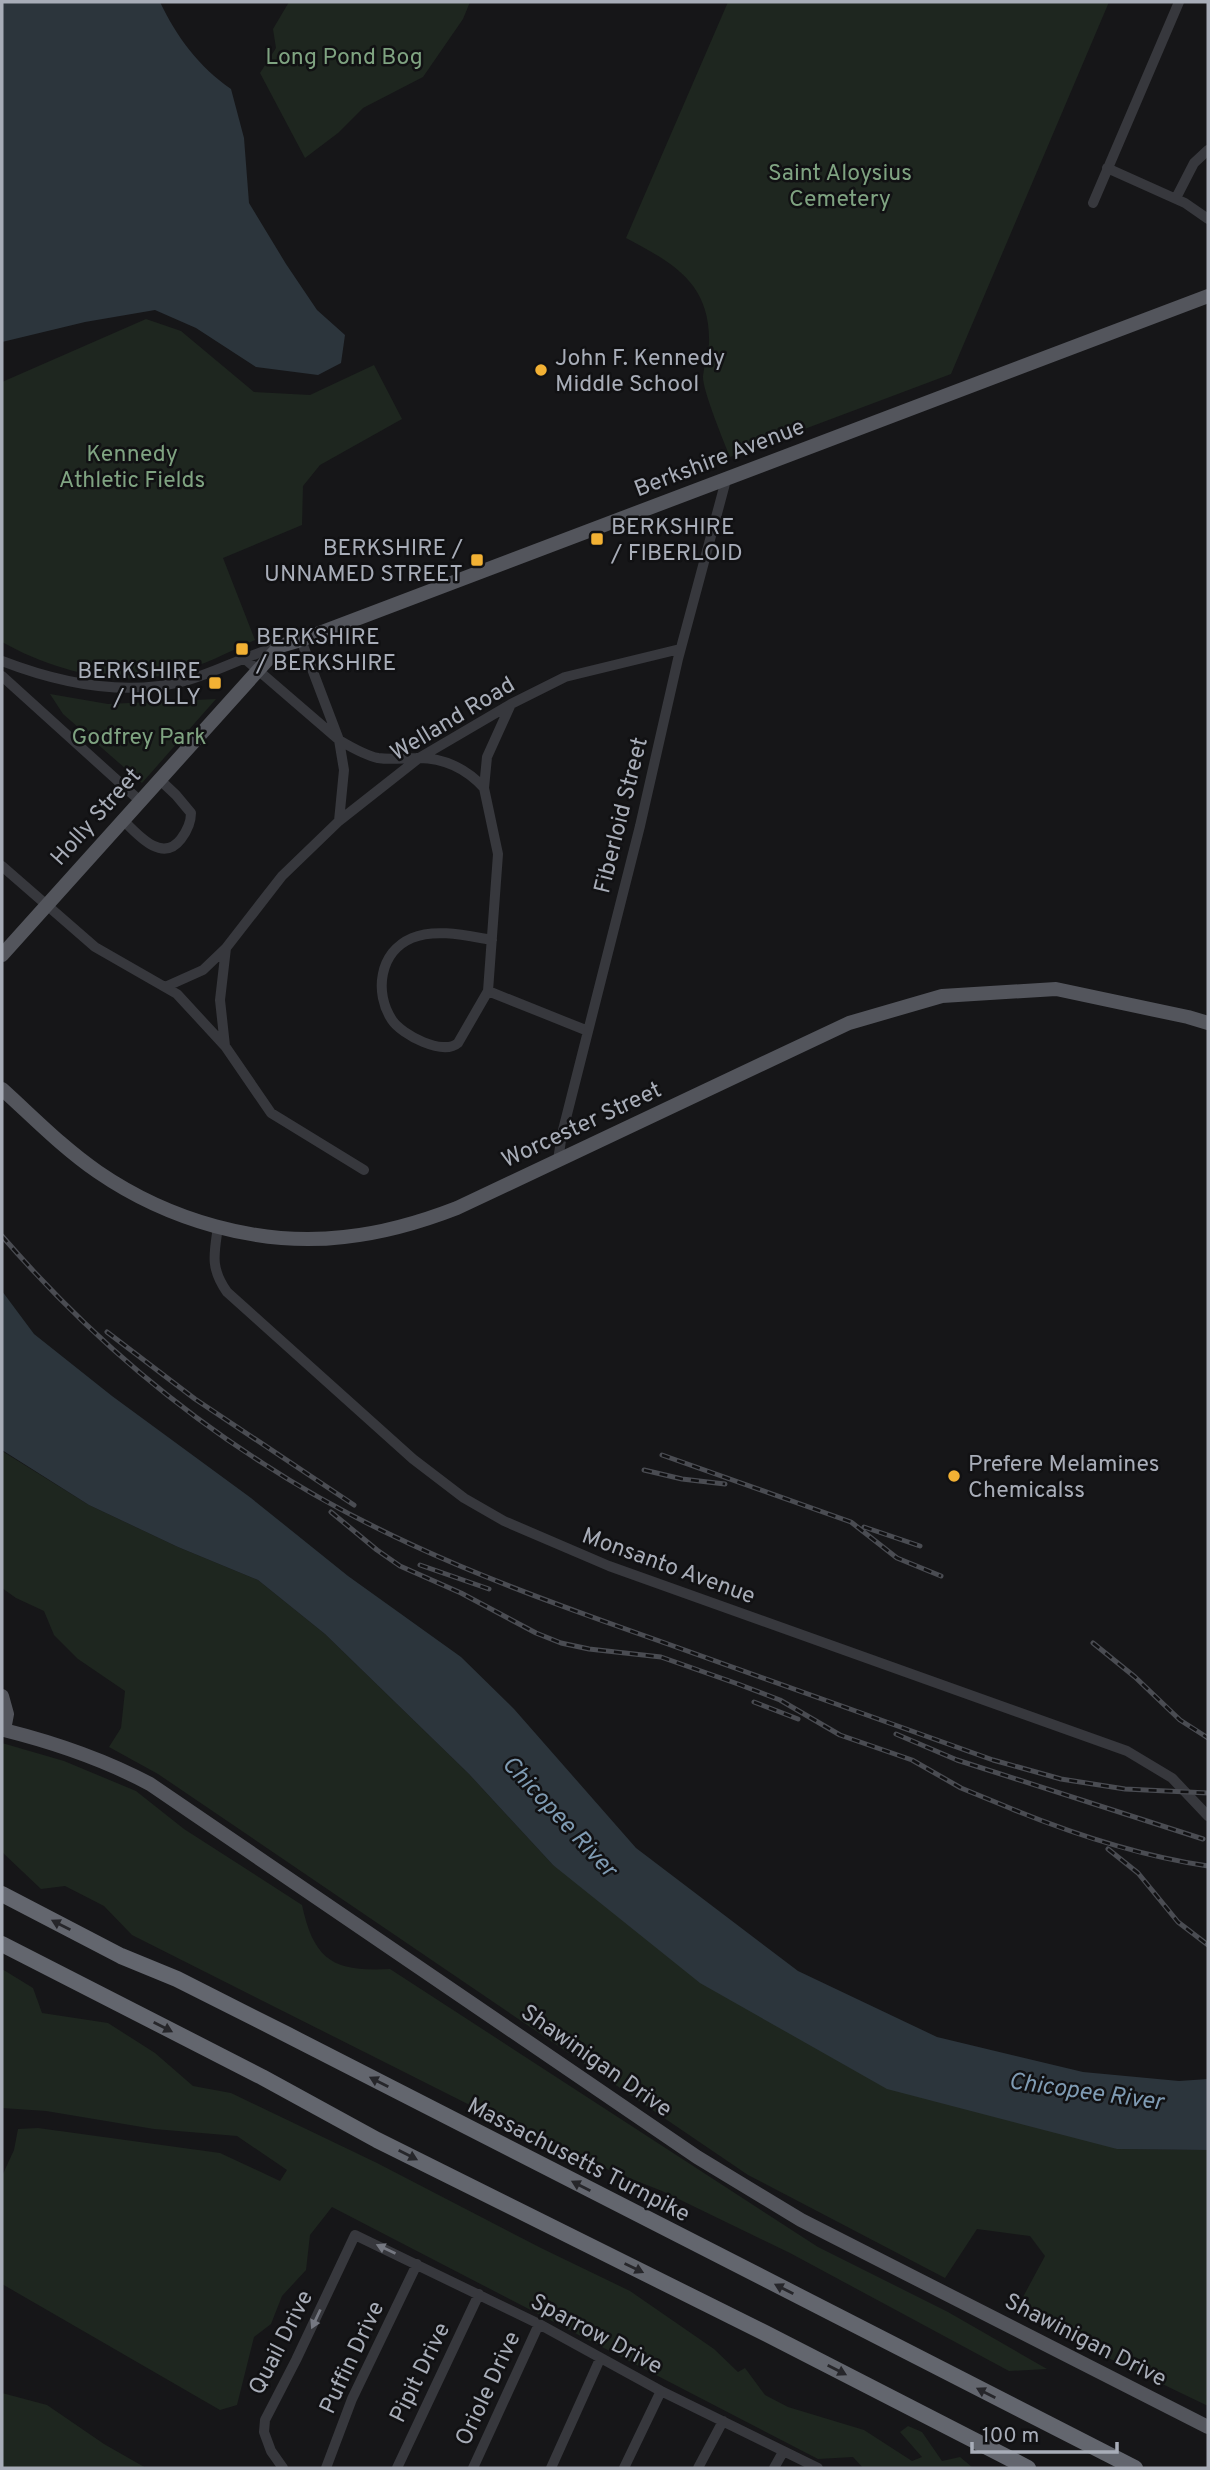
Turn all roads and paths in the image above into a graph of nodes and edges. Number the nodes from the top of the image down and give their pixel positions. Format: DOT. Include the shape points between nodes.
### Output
graph roads {
  1 [pos="1179,2"];
  2 [pos="1208,150"];
  3 [pos="1107,168"];
  4 [pos="1175,198"];
  5 [pos="1093,203"];
  6 [pos="1208,219"];
  7 [pos="1208,296"];
  8 [pos="726,480"];
  9 [pos="301,640"];
  10 [pos="280,646"];
  11 [pos="680,649"];
  12 [pos="245,659"];
  13 [pos="2,661"];
  14 [pos="258,670"];
  15 [pos="2,676"];
  16 [pos="511,704"];
  17 [pos="339,740"];
  18 [pos="419,758"];
  19 [pos="159,779"];
  20 [pos="484,788"];
  21 [pos="139,800"];
  22 [pos="122,819"];
  23 [pos="339,821"];
  24 [pos="2,866"];
  25 [pos="46,905"];
  26 [pos="492,940"];
  27 [pos="226,948"];
  28 [pos="2,955"];
  29 [pos="165,987"];
  30 [pos="488,991"];
  31 [pos="1208,1023"];
  32 [pos="588,1031"];
  33 [pos="225,1046"];
  34 [pos="2,1088"];
  35 [pos="558,1160"];
  36 [pos="364,1170"];
  37 [pos="218,1227"];
  38 [pos="2,1696"];
  39 [pos="3,1729"];
  40 [pos="1208,1816"];
  41 [pos="2,1894"];
  42 [pos="2,1944"];
  43 [pos="355,2235"];
  44 [pos="417,2264"];
  45 [pos="479,2294"];
  46 [pos="539,2324"];
  47 [pos="600,2359"];
  48 [pos="661,2391"];
  49 [pos="723,2421"];
  50 [pos="1208,2427"];
  51 [pos="783,2452"];
  52 [pos="283,2468"];
  53 [pos="326,2468"];
  54 [pos="397,2468"];
  55 [pos="473,2468"];
  56 [pos="551,2468"];
  57 [pos="624,2468"];
  58 [pos="698,2468"];
  59 [pos="775,2468"];
  60 [pos="818,2468"];
  61 [pos="1028,2468"];
  62 [pos="1135,2468"];
  1 -- 3 [label="street"];
  2 -- 4 [label="street" via="1194,163"];
  3 -- 4 [label="street"];
  3 -- 5 [label="street"];
  4 -- 6 [label="street"];
  7 -- 8 [label="main road, Berkshire Avenue"];
  8 -- 9 [label="main road, Berkshire Avenue"];
  8 -- 11 [label="street, Fiberloid Street"];
  9 -- 10 [label="main road, Berkshire Avenue"];
  9 -- 17 [label="street"];
  10 -- 12 [label="street, Berkshire Avenue"];
  10 -- 14 [label="main road, Holly Street"];
  11 -- 16 [label="street, Welland Road" via="565,677"];
  11 -- 32 [label="street, Fiberloid Street"];
  12 -- 13 [label="street, Berkshire Avenue" via="183,681 143,688 61,681"];
  12 -- 14 [label="street"];
  14 -- 17 [label="street"];
  14 -- 19 [label="main road, Holly Street"];
  15 -- 21 [label="street"];
  16 -- 18 [label="street, Welland Road"];
  16 -- 20 [label="street" via="487,757"];
  17 -- 18 [label="street" via="366,755"];
  17 -- 23 [label="street" via="344,770"];
  18 -- 20 [label="street" via="463,769"];
  18 -- 23 [label="street, Welland Road"];
  19 -- 21 [label="main road, Holly Street"];
  19 -- 22 [label="street" via="191,813 176,844 156,848"];
  20 -- 26 [label="street" via="498,854"];
  21 -- 22 [label="main road, Holly Street"];
  22 -- 25 [label="main road, Holly Street"];
  23 -- 27 [label="street, Welland Road" via="282,876"];
  24 -- 25 [label="street"];
  25 -- 28 [label="main road, Holly Street"];
  25 -- 29 [label="street" via="95,947"];
  26 -- 30 [label="street"];
  26 -- 30 [label="street" via="462,935 412,938 386,962 381,983 383,1003 394,1023 442,1048 458,1043"];
  27 -- 29 [label="street, Welland Road" via="203,970"];
  27 -- 33 [label="street" via="220,1000"];
  29 -- 33 [label="street"];
  30 -- 32 [label="street"];
  31 -- 35 [label="main road, Worcester Street" via="1056,989 942,996 849,1023"];
  32 -- 35 [label="street, Fiberloid Street"];
  33 -- 36 [label="street" via="271,1113"];
  34 -- 37 [label="main road, Worcester Street" via="78,1158 108,1179 170,1211"];
  35 -- 37 [label="main road, Worcester Street" via="457,1208 371,1233 291,1238"];
  37 -- 40 [label="street, Monsanto Avenue" via="214,1269 228,1292 398,1446 473,1504 608,1566 1126,1751 1172,1778"];
  38 -- 39 [label="main road, Shawinigan Drive" via="7,1714"];
  39 -- 50 [label="main road, Shawinigan Drive" via="93,1756 159,1790 697,2157 773,2204"];
  62 -- 41 [label="highway, Massachusetts Turnpike, one-way" via="202,1991 121,1956"];
  42 -- 61 [label="highway, one-way" via="377,2140"];
  44 -- 43 [label="street, Sparrow Drive, one-way"];
  43 -- 52 [label="street, Quail Drive, one-way" via="265,2420 271,2451"];
  44 -- 45 [label="street, Sparrow Drive"];
  44 -- 53 [label="street, Puffin Drive" via="352,2399"];
  45 -- 46 [label="street, Sparrow Drive"];
  45 -- 54 [label="street, Pipit Drive"];
  46 -- 47 [label="street, Sparrow Drive"];
  46 -- 55 [label="street, Oriole Drive"];
  47 -- 48 [label="street, Sparrow Drive"];
  47 -- 56 [label="street"];
  48 -- 49 [label="street, Sparrow Drive"];
  48 -- 57 [label="street"];
  49 -- 51 [label="street, Sparrow Drive"];
  49 -- 58 [label="street"];
  51 -- 59 [label="street"];
  51 -- 60 [label="street, Sparrow Drive"];
}
